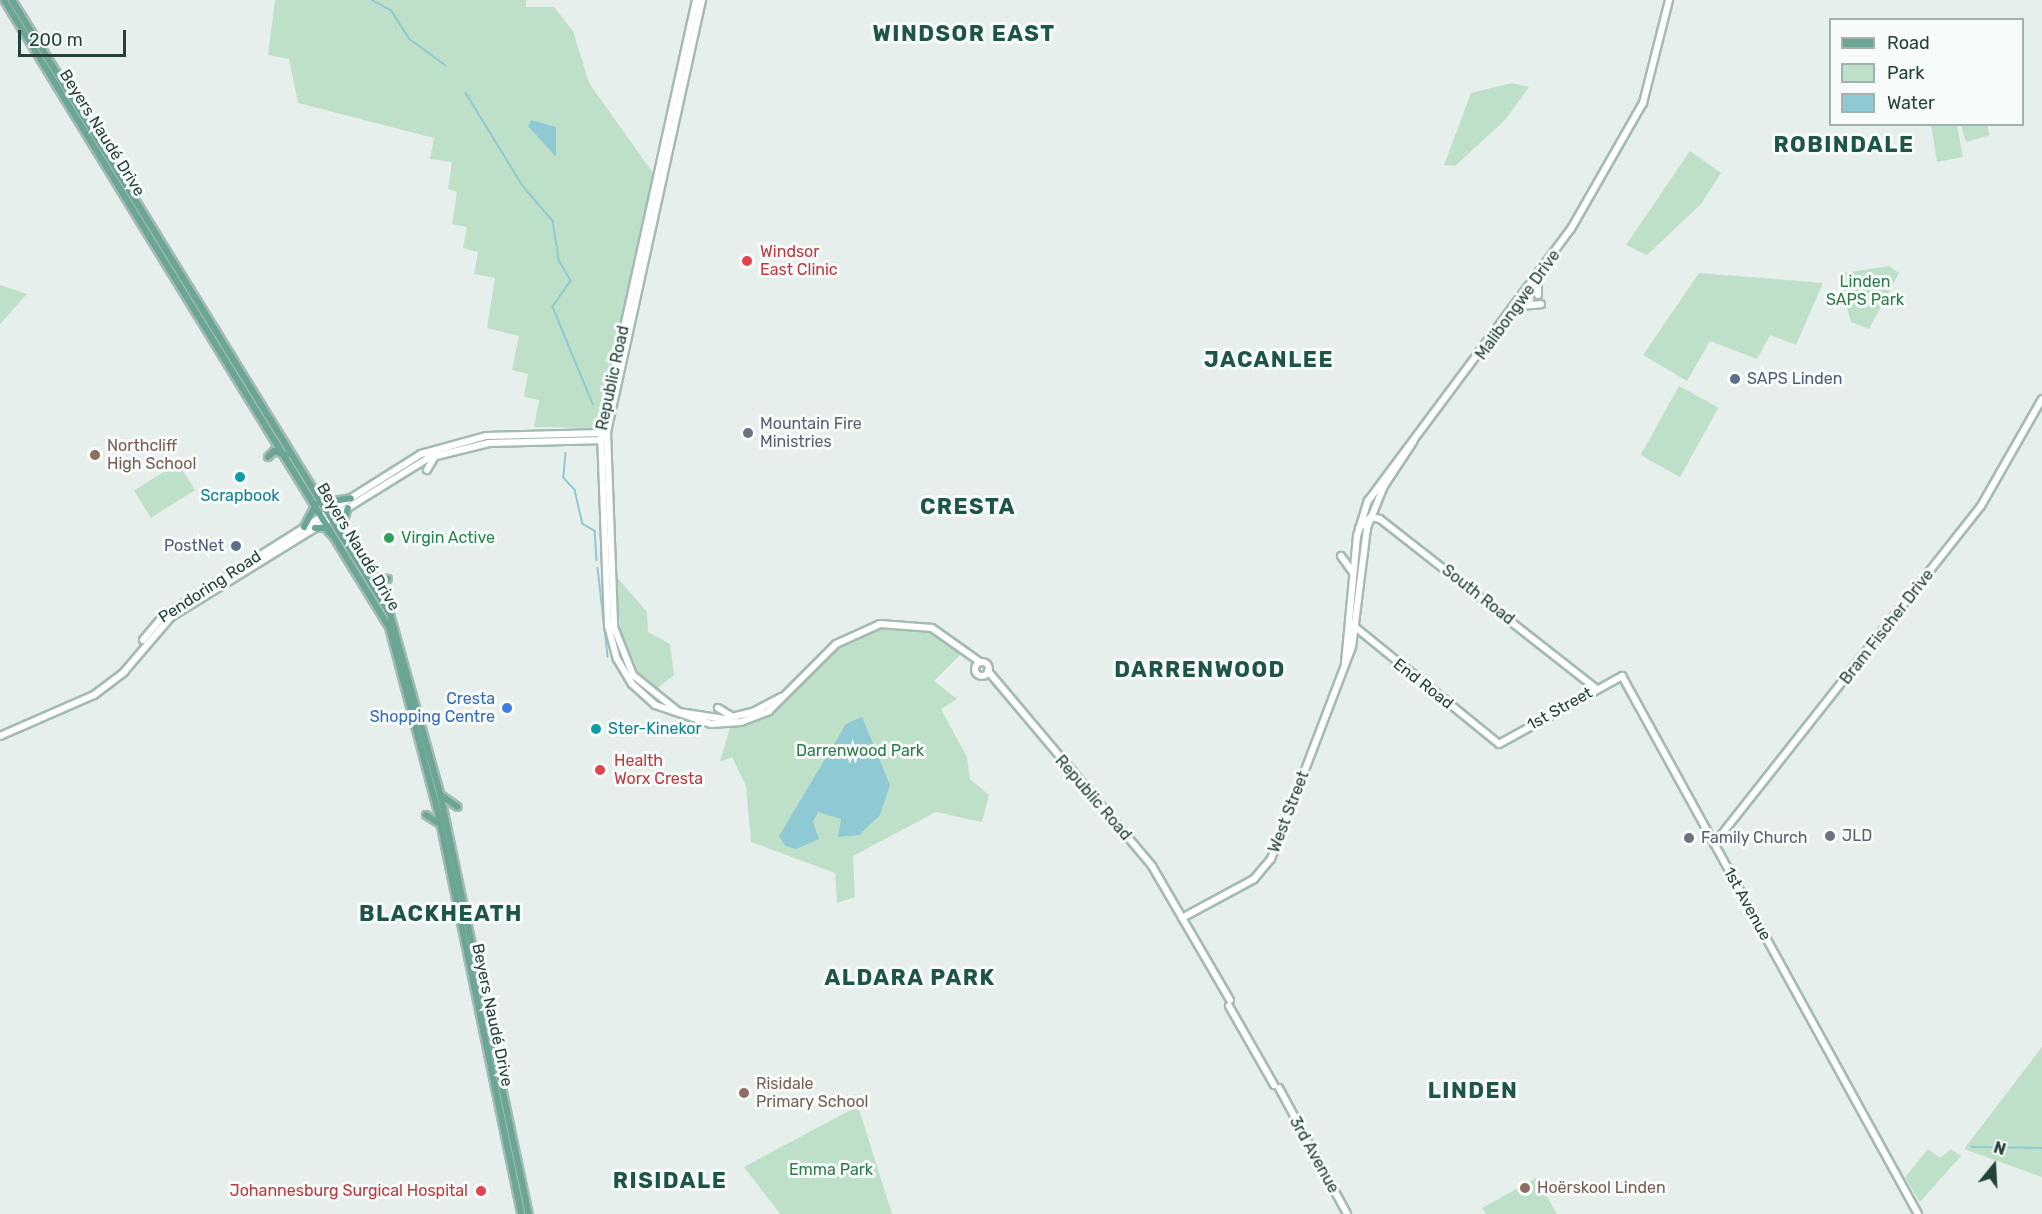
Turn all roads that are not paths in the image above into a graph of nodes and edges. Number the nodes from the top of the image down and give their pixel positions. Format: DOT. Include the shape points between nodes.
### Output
graph roads {
  1 [pos="4,0"];
  2 [pos="12,0"];
  3 [pos="696,0"];
  4 [pos="702,0"];
  5 [pos="1670,0"];
  6 [pos="1549,265"];
  7 [pos="1538,295"];
  8 [pos="1541,304"];
  9 [pos="1517,308"];
  10 [pos="2042,399"];
  11 [pos="604,436"];
  12 [pos="1414,440"];
  13 [pos="444,452"];
  14 [pos="287,455"];
  15 [pos="268,457"];
  16 [pos="427,470"];
  17 [pos="316,492"];
  18 [pos="351,498"];
  19 [pos="1377,501"];
  20 [pos="316,502"];
  21 [pos="348,508"];
  22 [pos="328,516"];
  23 [pos="1371,517"];
  24 [pos="1380,519"];
  25 [pos="304,527"];
  26 [pos="315,528"];
  27 [pos="1358,528"];
  28 [pos="340,531"];
  29 [pos="340,542"];
  30 [pos="1356,548"];
  31 [pos="1353,574"];
  32 [pos="368,575"];
  33 [pos="388,579"];
  34 [pos="376,588"];
  35 [pos="382,610"];
  36 [pos="1349,622"];
  37 [pos="1355,631"];
  38 [pos="1345,663"];
  39 [pos="978,664"];
  40 [pos="986,673"];
  41 [pos="1622,676"];
  42 [pos="110,683"];
  43 [pos="1608,683"];
  44 [pos="1597,689"];
  45 [pos="791,690"];
  46 [pos="1630,692"];
  47 [pos="734,717"];
  48 [pos="700,718"];
  49 [pos="0,736"];
  50 [pos="1499,744"];
  51 [pos="440,793"];
  52 [pos="426,815"];
  53 [pos="443,822"];
  54 [pos="1714,844"];
  55 [pos="1182,918"];
  56 [pos="521,1214"];
  57 [pos="529,1214"];
  58 [pos="1347,1214"];
  59 [pos="1919,1214"];
  1 -- 14 [label="main road, Beyers Naudé Drive"];
  2 -- 17 [label="main road, Beyers Naudé Drive"];
  3 -- 11 [label="main road, Republic Road"];
  4 -- 11 [label="main road, Republic Road"];
  5 -- 6 [label="main road, Malibongwe Drive" via="1644,99"];
  6 -- 7 [label="main road" via="1536,287"];
  6 -- 9 [label="main road, Malibongwe Drive"];
  8 -- 9 [label="main road" via="1526,302"];
  9 -- 12 [label="main road, Malibongwe Drive"];
  10 -- 54 [label="main road, Bram Fischer Drive" via="1982,506"];
  11 -- 13 [label="main road" via="489,443"];
  11 -- 18 [label="main road" via="457,441 421,454"];
  11 -- 45 [label="main road, Republic Road" via="608,626 617,659 632,684 662,710 711,724 758,716"];
  11 -- 48 [label="main road, Republic Road" via="618,647 651,694"];
  12 -- 19 [label="main road, Malibongwe Drive"];
  12 -- 27 [label="main road, Malibongwe Drive" via="1377,485"];
  13 -- 16 [label="main road" via="429,462"];
  13 -- 21 [label="main road"];
  14 -- 15 [label="main road" via="274,451"];
  14 -- 20 [label="main road, Beyers Naudé Drive"];
  17 -- 18 [label="main road" via="333,501"];
  17 -- 22 [label="main road, Beyers Naudé Drive"];
  18 -- 22 [label="main road"];
  19 -- 23 [label="main road, Malibongwe Drive"];
  19 -- 24 [label="main road"];
  20 -- 22 [label="main road, Beyers Naudé Drive"];
  20 -- 25 [label="main road"];
  21 -- 22 [label="main road"];
  21 -- 28 [label="main road"];
  22 -- 25 [label="main road, Pendoring Road"];
  22 -- 26 [label="main road, Pendoring Road"];
  22 -- 28 [label="main road, Beyers Naudé Drive"];
  22 -- 29 [label="main road, Beyers Naudé Drive"];
  23 -- 24 [label="main road, South Road"];
  23 -- 27 [label="main road"];
  23 -- 37 [label="main road, Malibongwe Drive"];
  24 -- 44 [label="main road, South Road"];
  25 -- 42 [label="main road, Pendoring Road" via="155,623"];
  26 -- 29 [label="main road" via="325,528"];
  26 -- 42 [label="main road, Pendoring Road" via="171,617"];
  27 -- 30 [label="main road, Malibongwe Drive"];
  28 -- 32 [label="main road, Beyers Naudé Drive"];
  29 -- 35 [label="main road, Beyers Naudé Drive"];
  30 -- 31 [label="main road, Malibongwe Drive"];
  30 -- 31 [label="main road" via="1341,556"];
  31 -- 36 [label="main road, Malibongwe Drive"];
  32 -- 33 [label="main road"];
  32 -- 34 [label="main road, Beyers Naudé Drive"];
  34 -- 35 [label="main road"];
  34 -- 51 [label="main road, Beyers Naudé Drive" via="403,646"];
  35 -- 53 [label="main road, Beyers Naudé Drive"];
  36 -- 37 [label="main road, End Road"];
  36 -- 38 [label="main road, West Street"];
  37 -- 38 [label="main road, West Street"];
  37 -- 50 [label="main road, End Road"];
  38 -- 55 [label="main road, West Street" via="1268,864 1254,879"];
  39 -- 40 [label="main road"];
  39 -- 40 [label="main road"];
  39 -- 45 [label="main road, Republic Road" via="932,628 880,624 843,639"];
  40 -- 55 [label="main road, Republic Road" via="1145,857"];
  41 -- 43 [label="main road, 1st Street"];
  41 -- 46 [label="main road, 1st Avenue"];
  42 -- 49 [label="main road, Pendoring Road" via="78,705"];
  43 -- 44 [label="main road, 1st Street"];
  43 -- 46 [label="main road"];
  44 -- 50 [label="main road, 1st Street"];
  45 -- 47 [label="main road, Republic Road" via="762,709"];
  46 -- 54 [label="main road, 1st Avenue"];
  47 -- 48 [label="main road, Republic Road"];
  47 -- 48 [label="main road" via="716,708"];
  51 -- 53 [label="main road, Beyers Naudé Drive"];
  51 -- 53 [label="main road" via="458,807"];
  52 -- 53 [label="main road"];
  53 -- 56 [label="main road, Beyers Naudé Drive"];
  53 -- 57 [label="main road, Beyers Naudé Drive"];
  54 -- 59 [label="main road, 1st Avenue"];
  55 -- 58 [label="main road, 3rd Avenue"];
}
